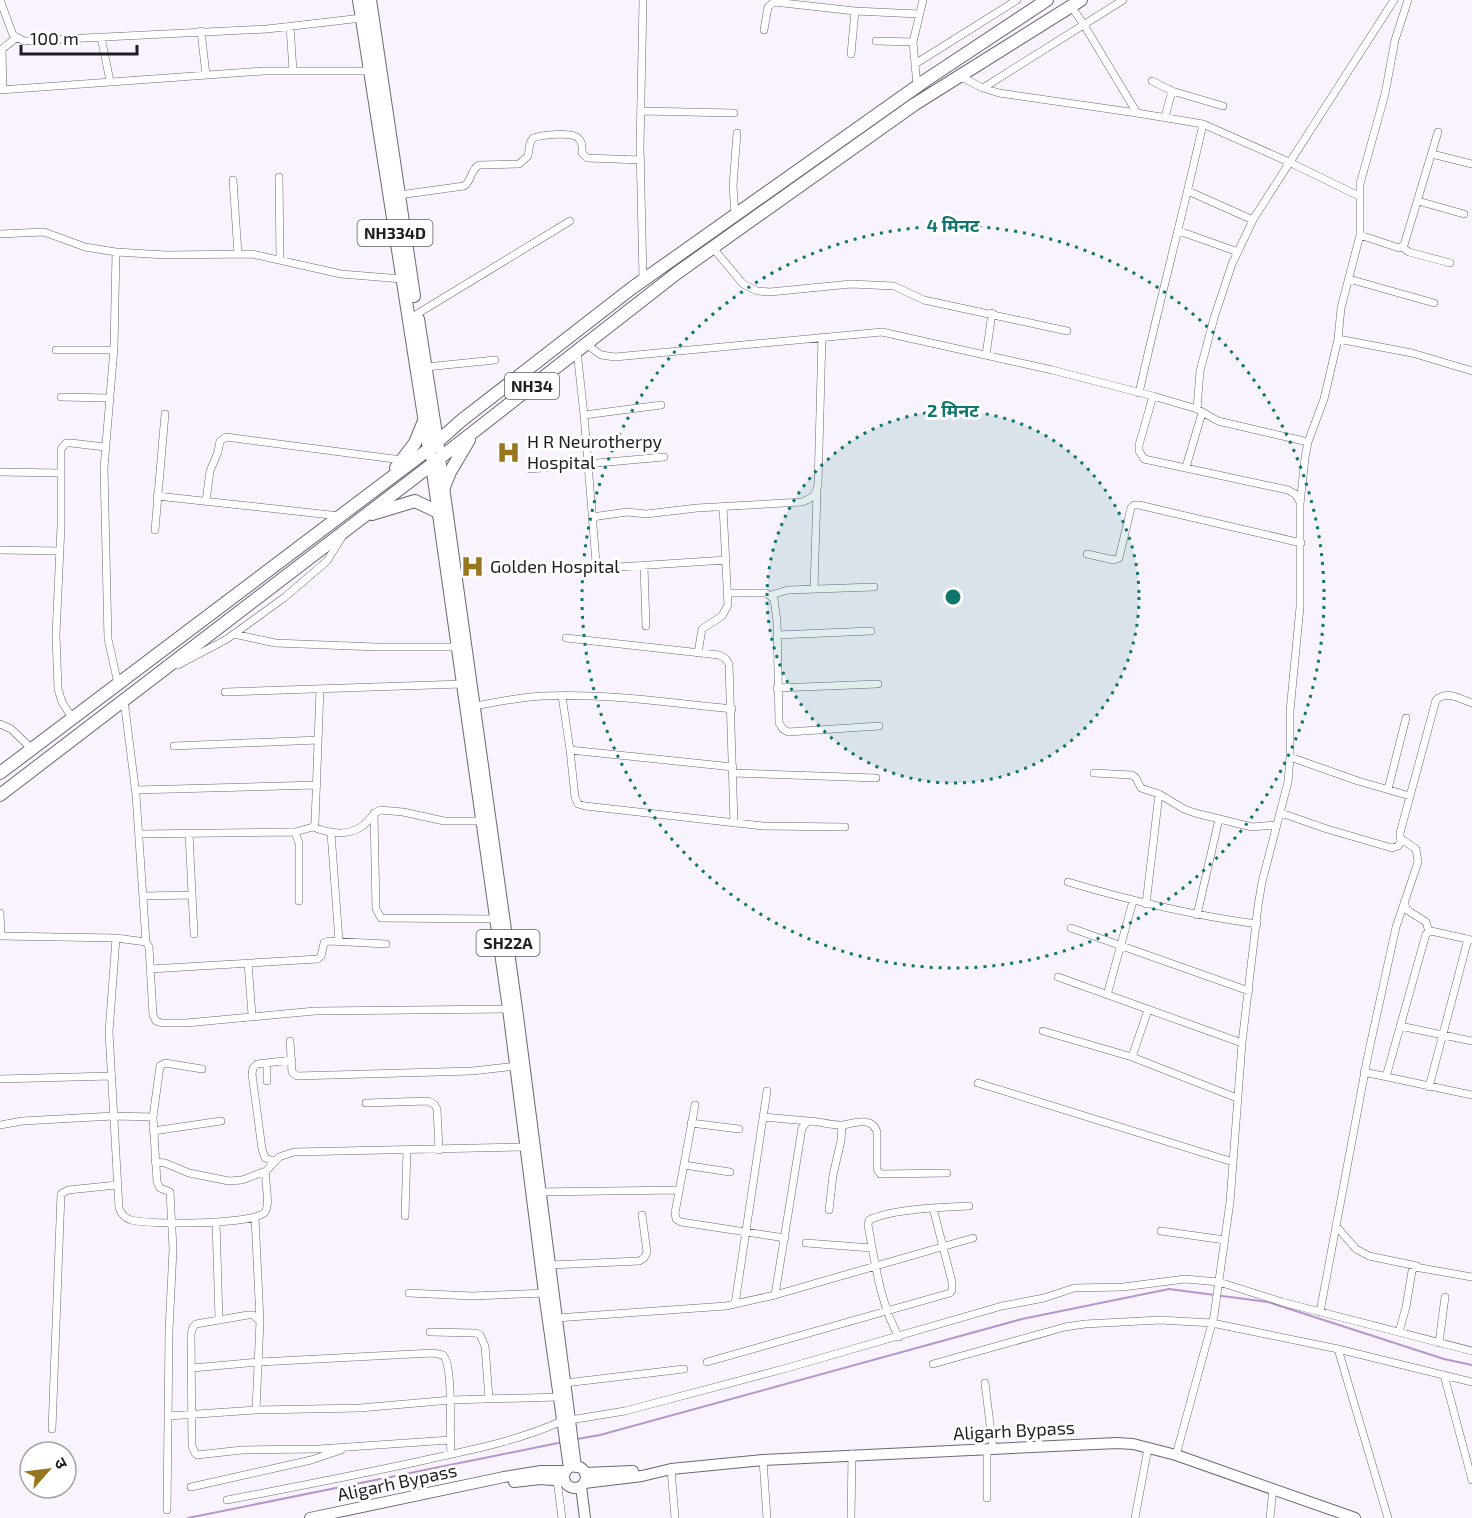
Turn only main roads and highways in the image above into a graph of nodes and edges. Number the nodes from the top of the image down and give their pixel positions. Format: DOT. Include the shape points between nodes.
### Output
graph roads {
  1 [pos="359,0"];
  2 [pos="370,0"];
  3 [pos="1047,0"];
  4 [pos="1076,3"];
  5 [pos="379,96"];
  6 [pos="428,415"];
  7 [pos="462,420"];
  8 [pos="477,429"];
  9 [pos="433,445"];
  10 [pos="436,462"];
  11 [pos="384,483"];
  12 [pos="444,488"];
  13 [pos="438,512"];
  14 [pos="362,518"];
  15 [pos="0,773"];
  16 [pos="0,795"];
  17 [pos="536,1192"];
  18 [pos="548,1293"];
  19 [pos="566,1425"];
  20 [pos="573,1474"];
  21 [pos="310,1518"];
  22 [pos="579,1518"];
  23 [pos="585,1518"];
  24 [pos="1355,1518"];
  1 -- 5 [label="highway, NH334D" via="370,71"];
  2 -- 5 [label="highway, NH334D"];
  3 -- 7 [label="highway, NH34" via="917,86 643,280"];
  4 -- 8 [label="highway, NH34" via="915,104 713,248"];
  5 -- 6 [label="highway, NH334D" via="402,279"];
  5 -- 6 [label="highway, NH334D" via="426,367"];
  6 -- 7 [label="highway" via="448,422"];
  6 -- 9 [label="highway, NH334D"];
  6 -- 11 [label="highway" via="416,443"];
  7 -- 9 [label="highway, NH34"];
  8 -- 10 [label="highway, NH34"];
  8 -- 12 [label="highway"];
  9 -- 10 [label="highway, NH334D"];
  9 -- 11 [label="highway, NH34"];
  10 -- 12 [label="main road, SH22A"];
  10 -- 13 [label="main road, SH22A"];
  10 -- 14 [label="highway, NH34"];
  11 -- 15 [label="highway, NH34"];
  12 -- 17 [label="main road, SH22A" via="518,1016"];
  13 -- 14 [label="highway" via="415,501"];
  13 -- 17 [label="main road, SH22A" via="525,1147"];
  14 -- 16 [label="highway, NH34"];
  17 -- 18 [label="main road, SH22A"];
  17 -- 18 [label="main road, SH22A" via="550,1265"];
  18 -- 19 [label="main road, SH22A" via="558,1397"];
  18 -- 19 [label="main road, SH22A" via="556,1318 565,1383"];
  19 -- 20 [label="main road, SH22A"];
  20 -- 21 [label="main road, Aligarh Bypass" via="541,1471"];
  20 -- 22 [label="main road, SH22A"];
  20 -- 23 [label="main road, SH22A"];
  20 -- 24 [label="main road, Aligarh Bypass" via="852,1454 1117,1443 1176,1455"];
}
